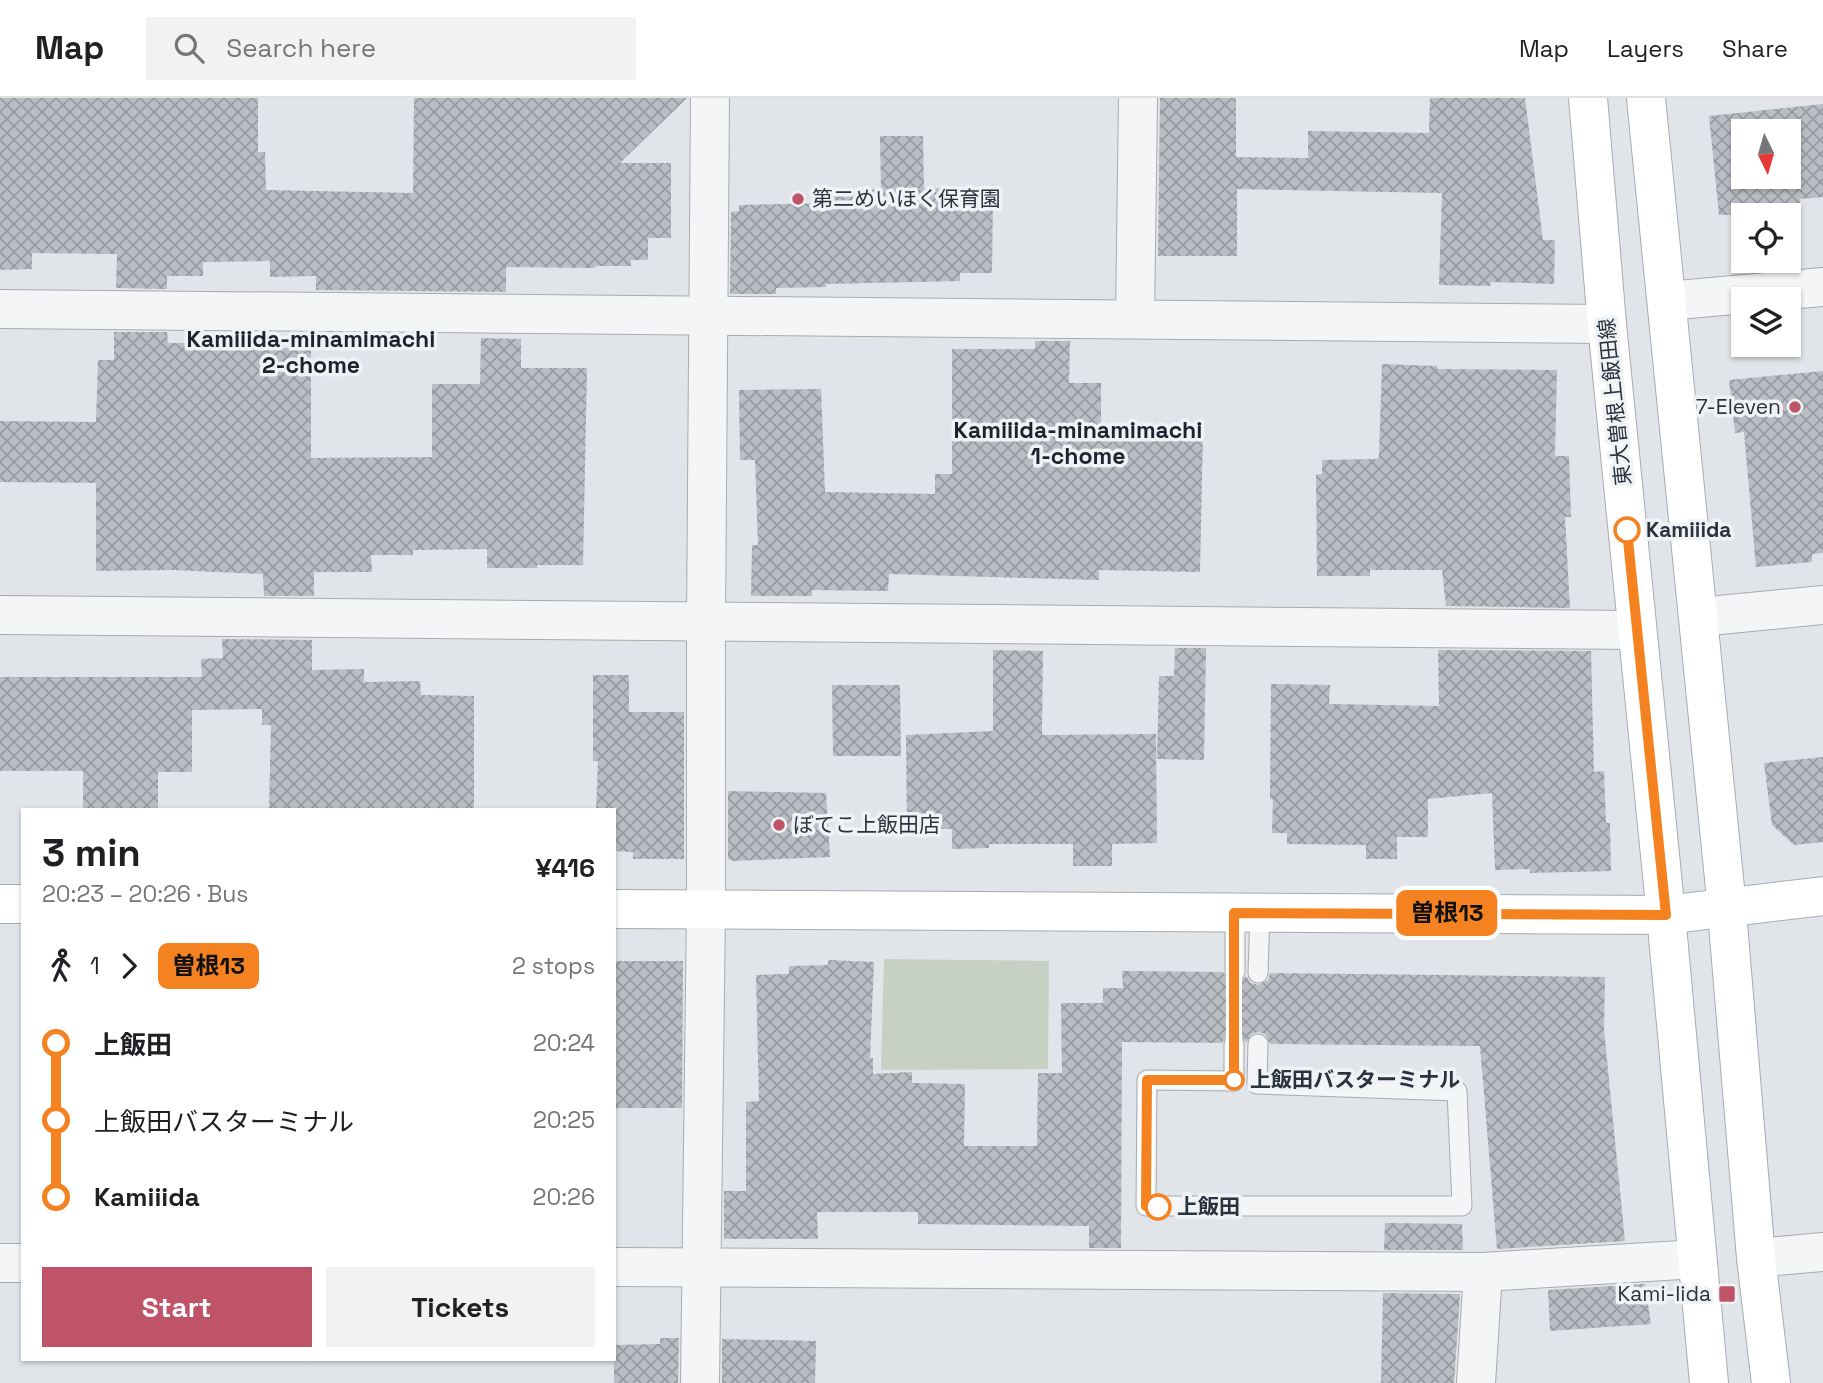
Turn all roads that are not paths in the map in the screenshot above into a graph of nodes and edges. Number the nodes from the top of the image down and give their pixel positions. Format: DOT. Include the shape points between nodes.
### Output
graph roads {
  1 [pos="710,98"];
  2 [pos="1138,98"];
  3 [pos="1588,98"];
  4 [pos="1646,98"];
  5 [pos="1823,287"];
  6 [pos="1667,301"];
  7 [pos="0,309"];
  8 [pos="710,314"];
  9 [pos="1135,319"];
  10 [pos="1606,324"];
  11 [pos="1823,606"];
  12 [pos="0,615"];
  13 [pos="1699,617"];
  14 [pos="706,622"];
  15 [pos="1637,630"];
  16 [pos="1823,896"];
  17 [pos="0,904"];
  18 [pos="21,904"];
  19 [pos="1727,906"];
  20 [pos="616,909"];
  21 [pos="706,910"];
  22 [pos="1247,913"];
  23 [pos="1666,915"];
  24 [pos="1235,972"];
  25 [pos="1258,973"];
  26 [pos="1234,1044"];
  27 [pos="1258,1044"];
  28 [pos="1823,1252"];
  29 [pos="1756,1258"];
  30 [pos="1697,1259"];
  31 [pos="0,1263"];
  32 [pos="21,1263"];
  33 [pos="616,1267"];
  34 [pos="701,1268"];
  35 [pos="1483,1272"];
  36 [pos="700,1383"];
  37 [pos="1476,1383"];
  38 [pos="1709,1383"];
  39 [pos="1771,1383"];
  1 -- 8 [label="street"];
  2 -- 9 [label="street"];
  3 -- 10 [label="street, 東大曽根上飯田線"];
  4 -- 6 [label="street"];
  5 -- 6 [label="street"];
  6 -- 13 [label="street"];
  7 -- 8 [label="street"];
  8 -- 9 [label="street"];
  8 -- 14 [label="street"];
  9 -- 10 [label="street"];
  10 -- 15 [label="street, 東大曽根上飯田線"];
  11 -- 13 [label="street"];
  12 -- 14 [label="street"];
  13 -- 19 [label="street"];
  14 -- 15 [label="street"];
  14 -- 21 [label="street"];
  15 -- 23 [label="street, 東大曽根上飯田線"];
  16 -- 19 [label="street"];
  17 -- 18 [label="street"];
  19 -- 23 [label="street"];
  19 -- 29 [label="street"];
  20 -- 21 [label="street"];
  21 -- 22 [label="street"];
  21 -- 34 [label="street"];
  22 -- 23 [label="street"];
  22 -- 24 [label="lane"];
  22 -- 25 [label="lane"];
  23 -- 30 [label="street, 東大曽根上飯田線"];
  26 -- 27 [label="lane" via="1234,1080 1147,1080 1146,1206 1462,1206 1457,1091 1257,1084"];
  28 -- 29 [label="street"];
  29 -- 39 [label="street"];
  30 -- 35 [label="street"];
  30 -- 38 [label="street, 東大曽根上飯田線"];
  31 -- 32 [label="street"];
  33 -- 34 [label="street"];
  34 -- 35 [label="street"];
  34 -- 36 [label="street"];
  35 -- 37 [label="street"];
}
